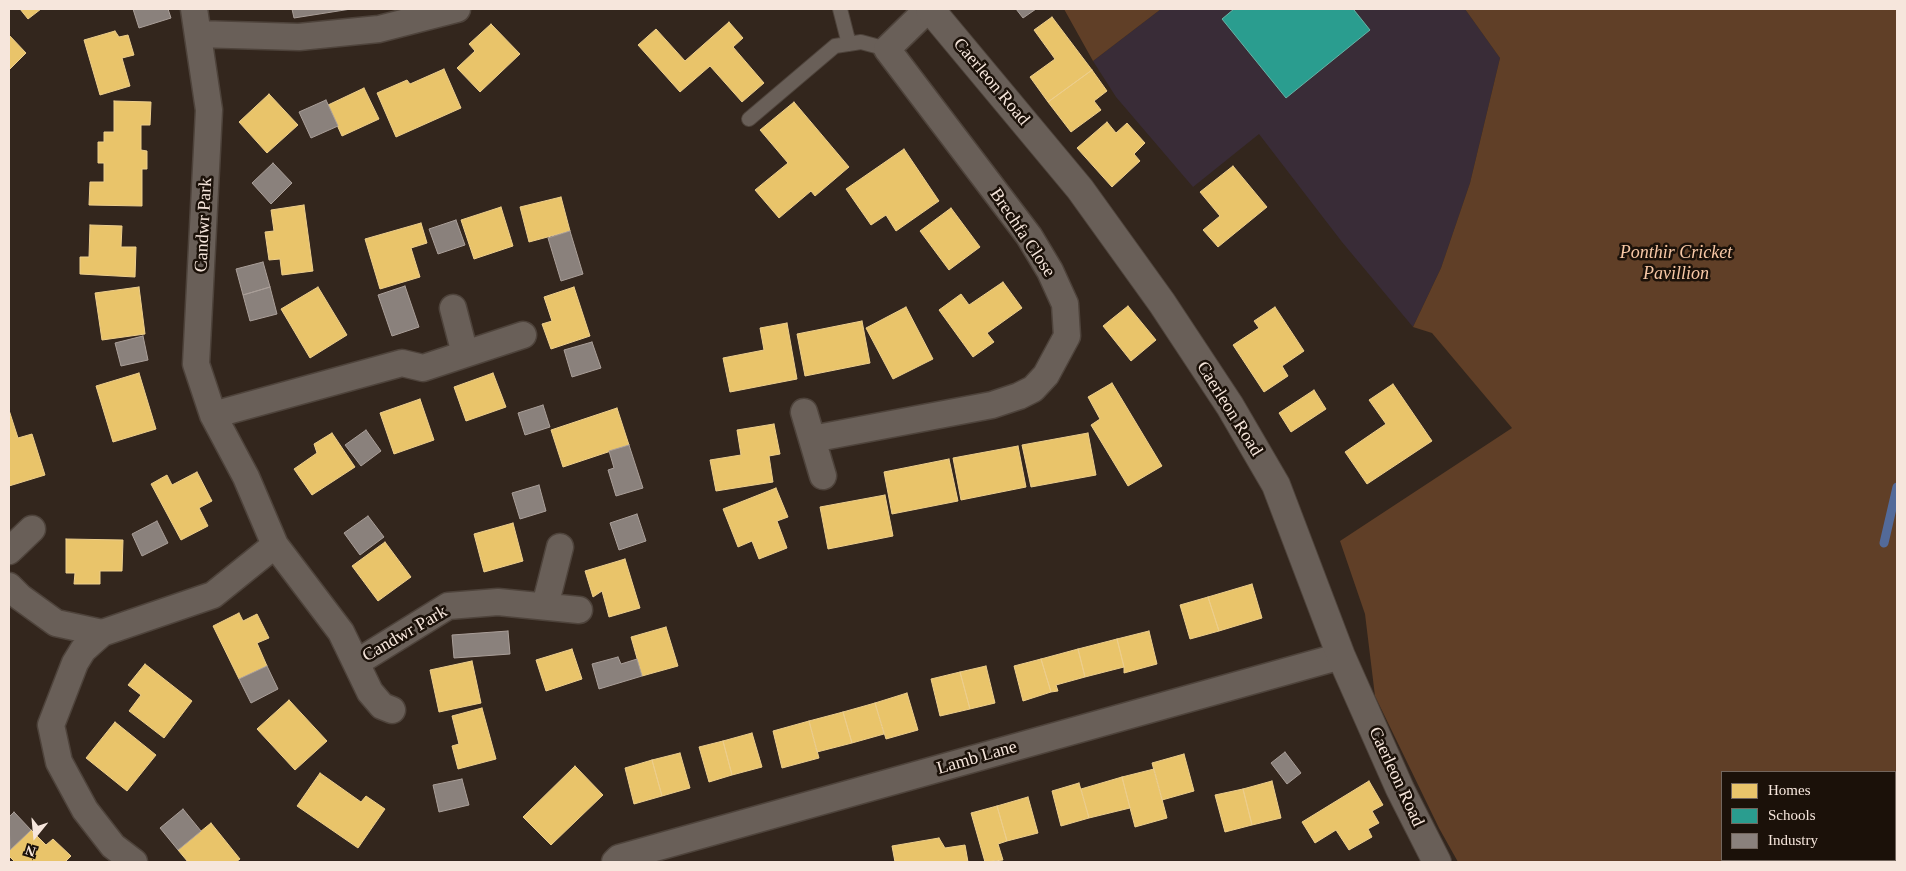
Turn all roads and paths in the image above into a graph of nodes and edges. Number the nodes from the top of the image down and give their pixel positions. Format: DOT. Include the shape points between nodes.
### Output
graph roads {
  1 [pos="194,9"];
  2 [pos="458,9"];
  3 [pos="840,9"];
  4 [pos="929,9"];
  5 [pos="401,16"];
  6 [pos="198,34"];
  7 [pos="848,44"];
  8 [pos="887,49"];
  9 [pos="749,119"];
  10 [pos="453,308"];
  11 [pos="524,335"];
  12 [pos="465,354"];
  13 [pos="804,412"];
  14 [pos="213,415"];
  15 [pos="812,439"];
  16 [pos="823,476"];
  17 [pos="32,529"];
  18 [pos="275,545"];
  19 [pos="560,548"];
  20 [pos="9,551"];
  21 [pos="9,586"];
  22 [pos="545,606"];
  23 [pos="579,610"];
  24 [pos="102,633"];
  25 [pos="1341,656"];
  26 [pos="356,663"];
  27 [pos="392,710"];
  28 [pos="134,862"];
  29 [pos="616,862"];
  30 [pos="1437,862"];
  1 -- 6 [label="street, Candwr Park"];
  2 -- 5 [label="street"];
  3 -- 7 [label="lane"];
  4 -- 8 [label="street"];
  4 -- 25 [label="main road, Caerleon Road" via="1080,189 1162,303 1230,406 1276,484"];
  5 -- 6 [label="street" via="379,29 298,37"];
  6 -- 14 [label="street, Candwr Park" via="209,110 196,364"];
  7 -- 8 [label="lane" via="861,42"];
  7 -- 9 [label="lane" via="835,46"];
  8 -- 15 [label="street, Brechfa Close" via="1029,236 1065,304 1067,336 1046,375 1033,389 1019,396 992,405"];
  10 -- 12 [label="street"];
  11 -- 12 [label="street"];
  12 -- 14 [label="street" via="423,368 402,363"];
  13 -- 15 [label="street"];
  14 -- 18 [label="street, Candwr Park" via="246,477"];
  15 -- 16 [label="street"];
  17 -- 20 [label="street"];
  18 -- 24 [label="street" via="213,595"];
  18 -- 26 [label="street, Candwr Park" via="341,632"];
  19 -- 22 [label="street"];
  21 -- 24 [label="street" via="56,623"];
  22 -- 23 [label="street, Candwr Park"];
  22 -- 26 [label="street, Candwr Park" via="498,602 448,606"];
  24 -- 28 [label="street" via="83,650 75,663 51,725 58,762 85,810 113,846"];
  25 -- 29 [label="street, Lamb Lane" via="619,858"];
  25 -- 30 [label="main road, Caerleon Road" via="1400,789"];
  26 -- 27 [label="street, Candwr Park" via="370,692 382,706"];
}
